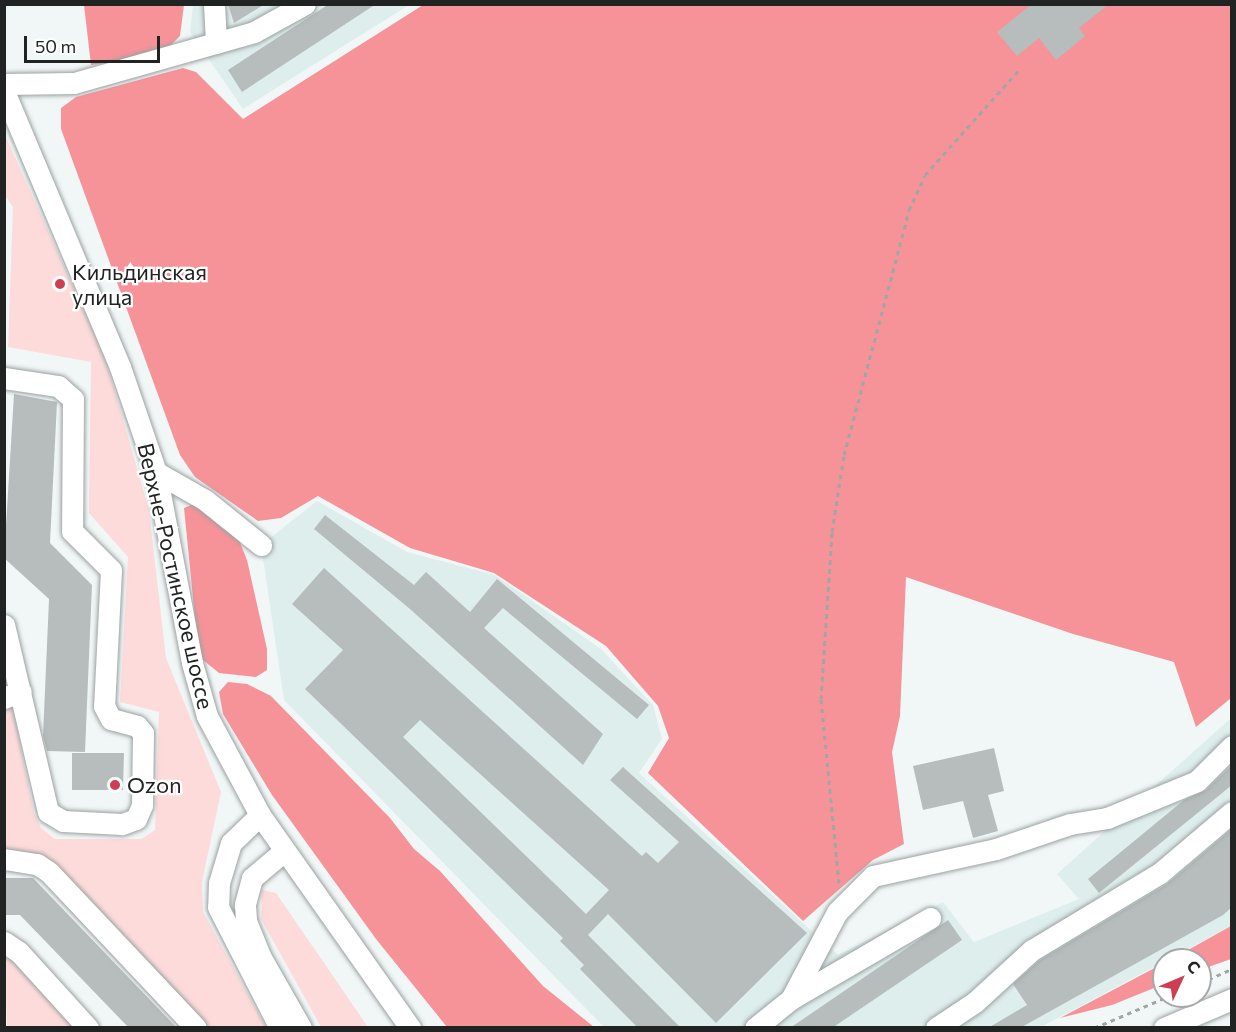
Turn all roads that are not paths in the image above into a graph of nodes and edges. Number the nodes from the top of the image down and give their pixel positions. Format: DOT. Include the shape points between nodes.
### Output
graph roads {
  1 [pos="214,4"];
  2 [pos="305,4"];
  3 [pos="216,43"];
  4 [pos="4,84"];
  5 [pos="4,92"];
  6 [pos="4,378"];
  7 [pos="156,472"];
  8 [pos="261,545"];
  9 [pos="4,625"];
  10 [pos="13,695"];
  11 [pos="1232,746"];
  12 [pos="1232,812"];
  13 [pos="260,815"];
  14 [pos="284,850"];
  15 [pos="4,860"];
  16 [pos="930,918"];
  17 [pos="4,942"];
  18 [pos="791,999"];
  19 [pos="1232,999"];
  20 [pos="88,1028"];
  21 [pos="196,1028"];
  22 [pos="280,1028"];
  23 [pos="301,1028"];
  24 [pos="410,1028"];
  25 [pos="755,1028"];
  26 [pos="936,1028"];
  27 [pos="1164,1028"];
  1 -- 3 [label="street"];
  2 -- 3 [label="street" via="254,32"];
  3 -- 4 [label="street" via="74,83"];
  5 -- 7 [label="street, Верхне-Ростинское шоссе" via="120,367"];
  6 -- 10 [label="street" via="58,386 73,399 72,531 111,570 104,706 111,719 137,726 143,733 142,805 136,819 122,824 51,817"];
  7 -- 8 [label="street" via="205,500"];
  7 -- 13 [label="street, Верхне-Ростинское шоссе" via="198,689 207,716"];
  9 -- 10 [label="street"];
  11 -- 18 [label="street" via="1197,781 1107,818 1070,824 996,849 873,876 837,912"];
  12 -- 26 [label="street" via="1160,873 1032,950 975,1002"];
  13 -- 14 [label="street, Верхне-Ростинское шоссе"];
  13 -- 22 [label="street" via="231,843 219,883 218,907"];
  14 -- 23 [label="street" via="252,878 245,904 246,921 260,956"];
  14 -- 24 [label="street, Верхне-Ростинское шоссе"];
  15 -- 21 [label="street" via="38,864 49,872"];
  16 -- 18 [label="street"];
  17 -- 20 [label="street" via="19,952"];
  18 -- 25 [label="street"];
  19 -- 27 [label="street"];
}
